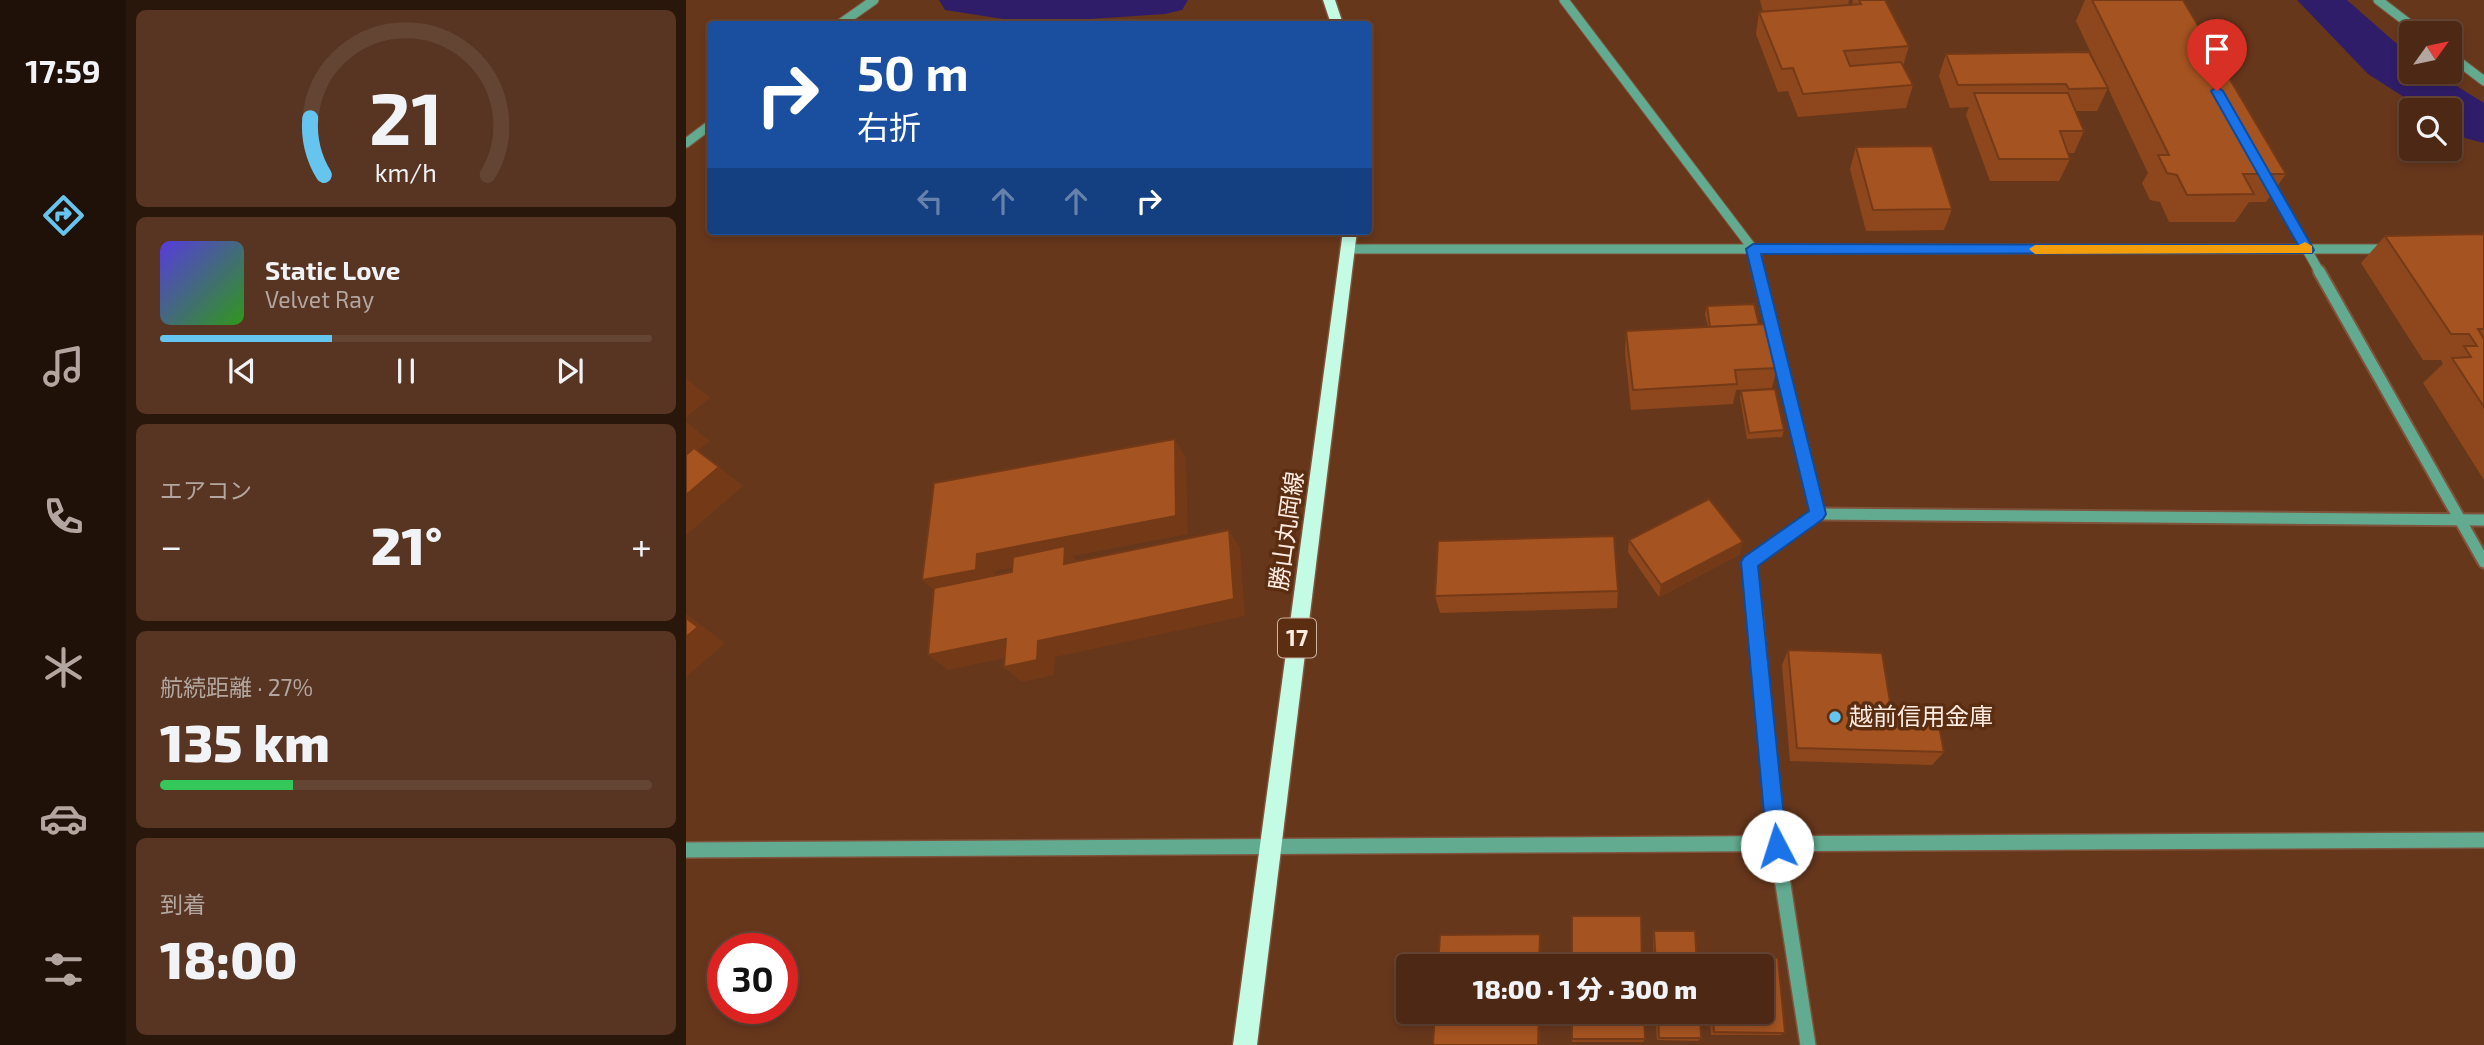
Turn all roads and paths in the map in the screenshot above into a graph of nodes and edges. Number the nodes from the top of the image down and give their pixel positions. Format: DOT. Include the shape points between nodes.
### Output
graph roads {
  1 [pos="874,0"];
  2 [pos="1329,0"];
  3 [pos="1564,0"];
  4 [pos="2378,0"];
  5 [pos="844,21"];
  6 [pos="1336,21"];
  7 [pos="2405,21"];
  8 [pos="2462,64"];
  9 [pos="2484,81"];
  10 [pos="707,127"];
  11 [pos="686,144"];
  12 [pos="2260,166"];
  13 [pos="1349,240"];
  14 [pos="1753,249"];
  15 [pos="2402,249"];
  16 [pos="2307,250"];
  17 [pos="1818,514"];
  18 [pos="2460,520"];
  19 [pos="2484,520"];
  20 [pos="2484,562"];
  21 [pos="2484,840"];
  22 [pos="1269,844"];
  23 [pos="1777,846"];
  24 [pos="686,850"];
  25 [pos="1245,1045"];
  26 [pos="1808,1045"];
  1 -- 5 [label="street"];
  2 -- 6 [label="main road"];
  3 -- 14 [label="street"];
  4 -- 7 [label="street"];
  8 -- 9 [label="street"];
  10 -- 11 [label="street"];
  12 -- 16 [label="street"];
  13 -- 14 [label="street"];
  13 -- 22 [label="main road, 勝山丸岡線 / 17"];
  14 -- 16 [label="street"];
  14 -- 17 [label="street"];
  15 -- 16 [label="street"];
  16 -- 18 [label="street"];
  17 -- 18 [label="street"];
  17 -- 23 [label="street" via="1750,562"];
  18 -- 19 [label="street"];
  18 -- 20 [label="street"];
  21 -- 23 [label="street"];
  22 -- 23 [label="street"];
  22 -- 24 [label="street"];
  22 -- 25 [label="main road, 勝山丸岡線 / 17"];
  23 -- 26 [label="street"];
}
